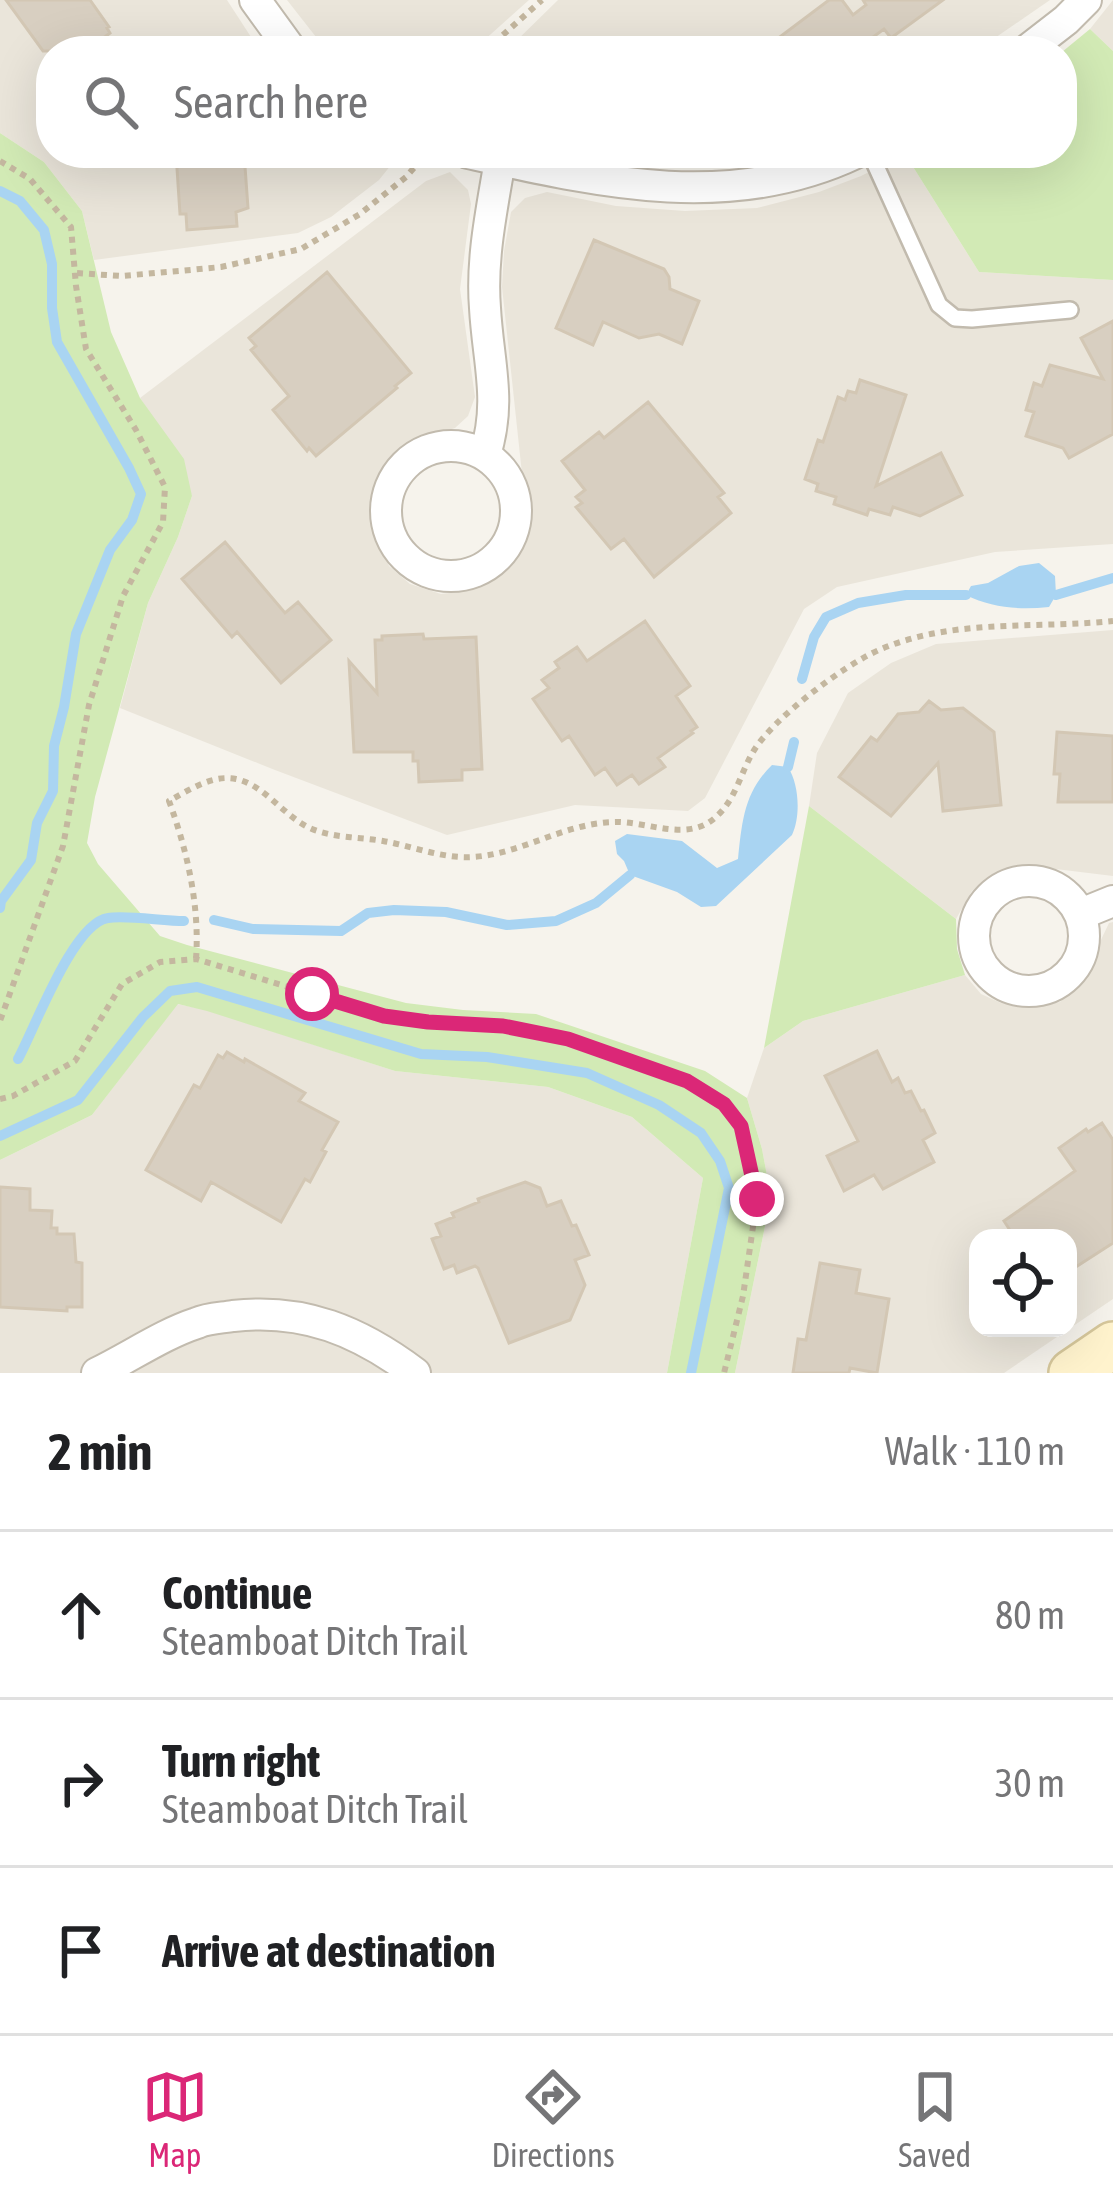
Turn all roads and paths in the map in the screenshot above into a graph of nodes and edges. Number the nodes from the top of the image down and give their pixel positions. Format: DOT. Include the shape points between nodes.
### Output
graph roads {
  1 [pos="255,0"];
  2 [pos="542,0"];
  3 [pos="1086,0"];
  4 [pos="281,36"];
  5 [pos="502,36"];
  6 [pos="1045,36"];
  7 [pos="0,161"];
  8 [pos="414,168"];
  9 [pos="499,168"];
  10 [pos="546,168"];
  11 [pos="818,168"];
  12 [pos="877,168"];
  13 [pos="75,273"];
  14 [pos="1070,310"];
  15 [pos="485,455"];
  16 [pos="1113,621"];
  17 [pos="1113,901"];
  18 [pos="1081,914"];
  19 [pos="196,959"];
  20 [pos="0,1021"];
  21 [pos="0,1099"];
  22 [pos="1113,1346"];
  23 [pos="97,1373"];
  24 [pos="415,1373"];
  25 [pos="724,1373"];
  26 [pos="1072,1373"];
  1 -- 4 [label="street"];
  2 -- 5 [label="path"];
  3 -- 6 [label="street"];
  7 -- 13 [label="path" via="30,179 71,227"];
  8 -- 13 [label="path" via="301,249 221,267"];
  9 -- 15 [label="street" via="484,267 495,396"];
  10 -- 11 [label="street" via="650,186 726,188"];
  12 -- 14 [label="lane" via="939,305 955,318"];
  13 -- 20 [label="path" via="86,349 165,487 163,522 123,596 89,705 64,846"];
  15 -- 15 [label="street" via="458,446 429,449 388,490 386,520 396,547 417,568 445,577 474,573 507,544 517,503 507,475"];
  16 -- 19 [label="path" via="959,630 874,652 766,732 718,816 686,830 601,823 497,853 452,857 313,829 241,779 200,784 169,801 186,855"];
  17 -- 18 [label="street"];
  19 -- 21 [label="path" via="160,962 122,984 75,1061"];
  19 -- 25 [label="path" via="384,1016 568,1039 687,1081 724,1104 741,1126 757,1199"];
  22 -- 26 [label="street"];
  23 -- 24 [label="street" via="202,1320 248,1315 296,1316 343,1329"];
}
